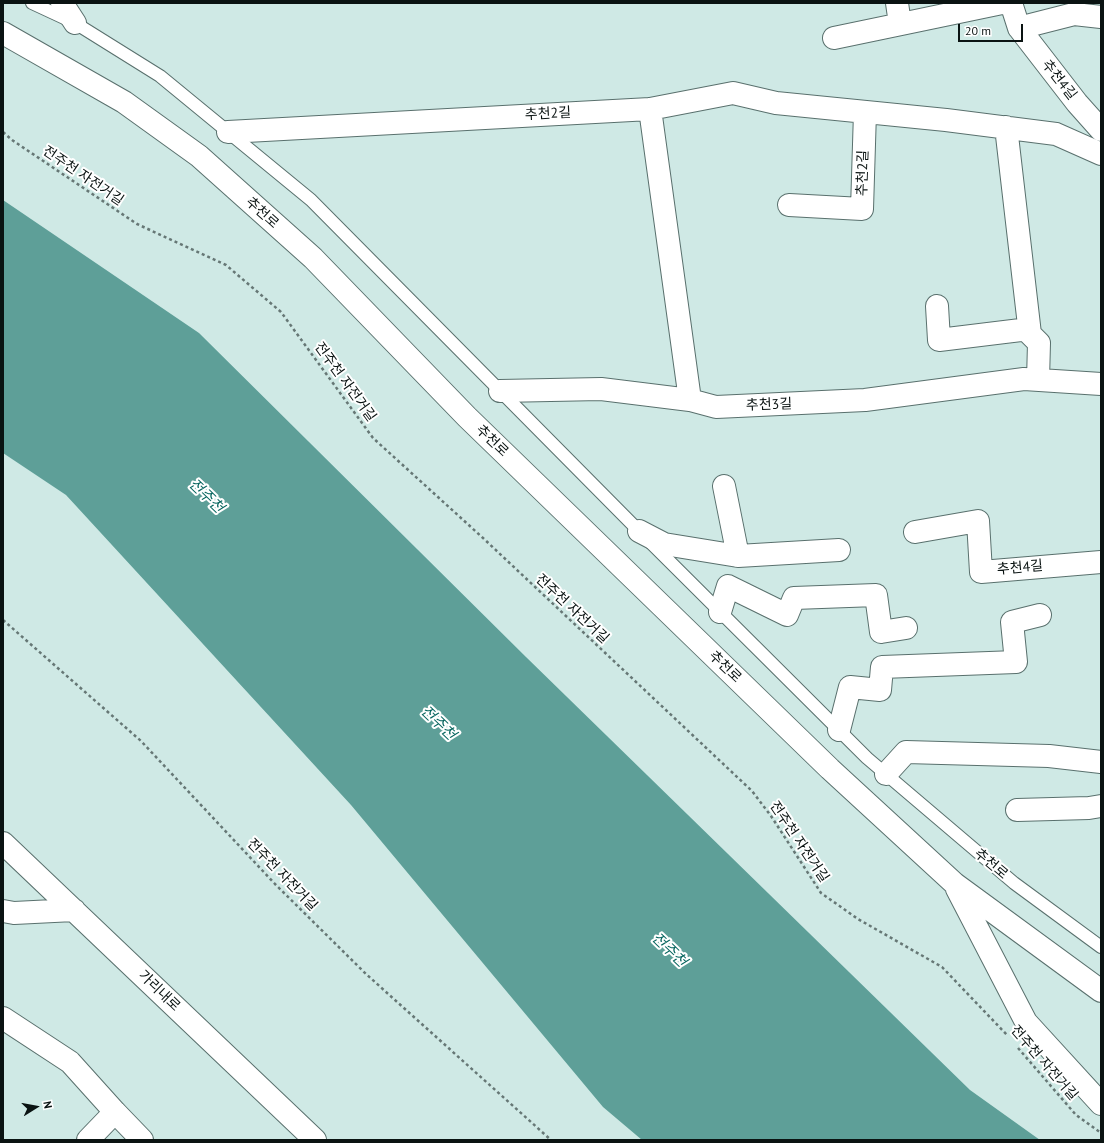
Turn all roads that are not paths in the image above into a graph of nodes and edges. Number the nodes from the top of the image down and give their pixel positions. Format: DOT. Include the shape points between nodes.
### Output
graph roads {
  1 [pos="32,3"];
  2 [pos="62,3"];
  3 [pos="897,3"];
  4 [pos="1002,3"];
  5 [pos="1011,3"];
  6 [pos="1101,17"];
  7 [pos="75,23"];
  8 [pos="900,24"];
  9 [pos="1019,28"];
  10 [pos="3,33"];
  11 [pos="834,38"];
  12 [pos="650,109"];
  13 [pos="865,112"];
  14 [pos="1006,128"];
  15 [pos="1101,130"];
  16 [pos="228,132"];
  17 [pos="1101,154"];
  18 [pos="789,205"];
  19 [pos="937,306"];
  20 [pos="1029,329"];
  21 [pos="1038,380"];
  22 [pos="1101,384"];
  23 [pos="500,391"];
  24 [pos="690,400"];
  25 [pos="724,486"];
  26 [pos="639,531"];
  27 [pos="916,532"];
  28 [pos="839,550"];
  29 [pos="738,556"];
  30 [pos="1101,562"];
  31 [pos="720,612"];
  32 [pos="1040,614"];
  33 [pos="906,628"];
  34 [pos="839,730"];
  35 [pos="1101,762"];
  36 [pos="886,774"];
  37 [pos="1101,806"];
  38 [pos="1017,810"];
  39 [pos="3,843"];
  40 [pos="955,884"];
  41 [pos="74,910"];
  42 [pos="3,911"];
  43 [pos="1101,947"];
  44 [pos="1101,991"];
  45 [pos="3,1018"];
  46 [pos="1101,1104"];
  47 [pos="115,1112"];
  48 [pos="311,1139"];
  49 [pos="88,1140"];
  50 [pos="142,1140"];
  1 -- 7 [label="lane, 추천로"];
  2 -- 7 [label="street, 추천로"];
  3 -- 8 [label="street"];
  4 -- 8 [label="street"];
  5 -- 9 [label="street, 추천4길"];
  6 -- 9 [label="street" via="1074,14"];
  7 -- 16 [label="lane, 추천로" via="160,76"];
  8 -- 11 [label="street"];
  9 -- 15 [label="street, 추천4길"];
  10 -- 40 [label="street, 추천로" via="124,102 199,156 313,258 467,417 830,769"];
  12 -- 13 [label="street, 추천2길" via="734,93 776,103"];
  12 -- 16 [label="street, 추천2길"];
  12 -- 24 [label="street"];
  13 -- 14 [label="street, 추천2길"];
  13 -- 18 [label="street, 추천2길" via="862,209"];
  14 -- 17 [label="street, 추천2길" via="1056,134"];
  14 -- 20 [label="street"];
  16 -- 23 [label="lane, 추천로" via="311,200"];
  19 -- 20 [label="street" via="939,340"];
  20 -- 21 [label="street" via="1030,334 1039,343"];
  21 -- 22 [label="street, 추천3길"];
  21 -- 24 [label="street, 추천3길" via="1024,379 865,400 716,407"];
  23 -- 24 [label="street, 추천3길" via="601,389"];
  23 -- 26 [label="lane, 추천로"];
  25 -- 29 [label="street"];
  26 -- 29 [label="street, 추천로" via="664,544"];
  26 -- 31 [label="lane, 추천로"];
  27 -- 30 [label="street, 추천4길" via="978,521 981,572"];
  28 -- 29 [label="street, 추천로"];
  31 -- 33 [label="street" via="728,586 786,615 794,598 876,595 881,632"];
  31 -- 34 [label="lane, 추천로"];
  32 -- 34 [label="street" via="1012,622 1016,662 882,667 880,690 850,687"];
  34 -- 36 [label="lane, 추천로"];
  35 -- 36 [label="street" via="1049,756 906,752"];
  36 -- 43 [label="lane, 추천로" via="1014,883"];
  37 -- 38 [label="street"];
  39 -- 41 [label="street, 가리내로"];
  40 -- 44 [label="street, 추천로"];
  40 -- 46 [label="street, 추천로" via="1026,1022"];
  41 -- 42 [label="street" via="14,913"];
  41 -- 48 [label="street, 가리내로"];
  45 -- 47 [label="street" via="70,1062"];
  47 -- 49 [label="street"];
  47 -- 50 [label="street"];
}
